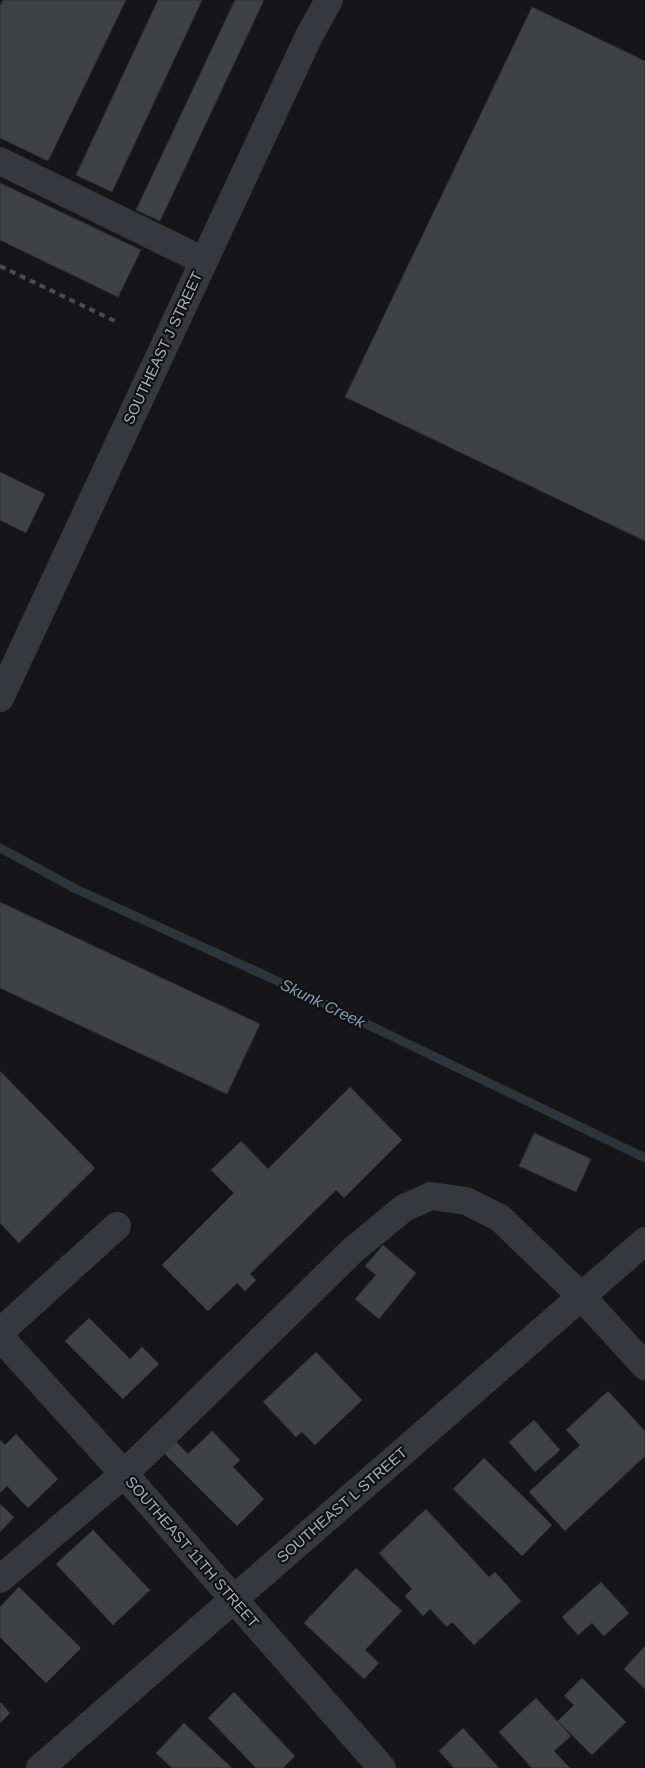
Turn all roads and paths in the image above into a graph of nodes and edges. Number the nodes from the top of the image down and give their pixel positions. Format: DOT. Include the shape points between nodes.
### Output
graph roads {
  1 [pos="329,0"];
  2 [pos="0,162"];
  3 [pos="204,261"];
  4 [pos="0,698"];
  5 [pos="117,1226"];
  6 [pos="645,1241"];
  7 [pos="582,1297"];
  8 [pos="0,1332"];
  9 [pos="0,1337"];
  10 [pos="645,1366"];
  11 [pos="124,1474"];
  12 [pos="0,1579"];
  13 [pos="233,1600"];
  14 [pos="40,1768"];
  15 [pos="382,1768"];
  1 -- 3 [label="street, SOUTHEAST J STREET"];
  2 -- 3 [label="street"];
  3 -- 4 [label="street, SOUTHEAST J STREET"];
  5 -- 8 [label="street"];
  6 -- 7 [label="street, SOUTHEAST L STREET"];
  7 -- 10 [label="street"];
  7 -- 11 [label="street" via="500,1218 466,1201 431,1196 404,1208 353,1250"];
  7 -- 13 [label="street, SOUTHEAST L STREET"];
  9 -- 11 [label="street, SOUTHEAST 11TH STREET"];
  11 -- 12 [label="street"];
  11 -- 13 [label="street, SOUTHEAST 11TH STREET"];
  13 -- 14 [label="street, SOUTHEAST L STREET"];
  13 -- 15 [label="street, SOUTHEAST 11TH STREET"];
}
